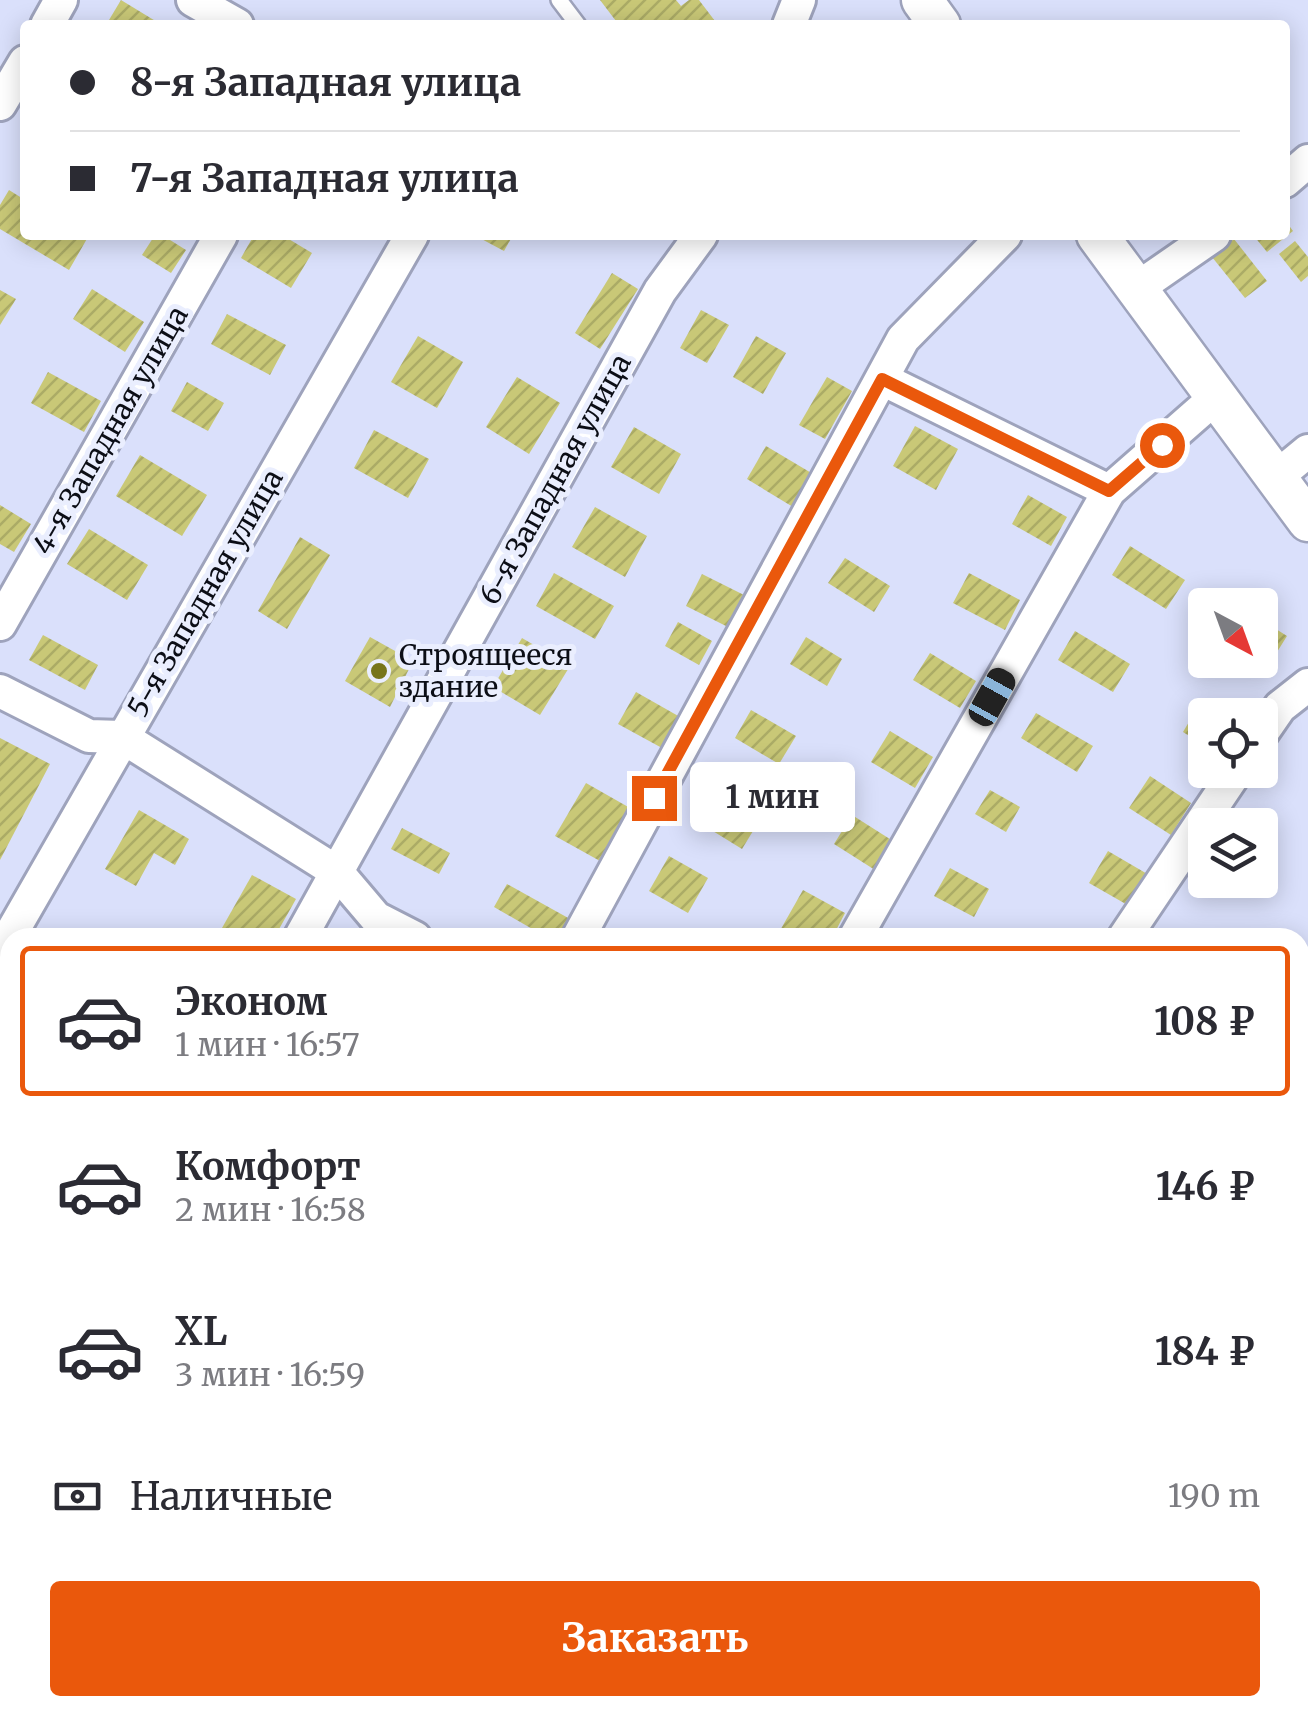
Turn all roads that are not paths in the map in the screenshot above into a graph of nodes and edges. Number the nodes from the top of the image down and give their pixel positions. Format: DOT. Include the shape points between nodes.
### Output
graph roads {
  1 [pos="193,0"];
  2 [pos="228,20"];
  3 [pos="20,70"];
  4 [pos="0,104"];
  5 [pos="218,240"];
  6 [pos="409,240"];
  7 [pos="697,240"];
  8 [pos="1000,240"];
  9 [pos="1101,240"];
  10 [pos="1207,240"];
  11 [pos="1136,288"];
  12 [pos="882,379"];
  13 [pos="1215,398"];
  14 [pos="1308,451"];
  15 [pos="1275,478"];
  16 [pos="1109,491"];
  17 [pos="1308,521"];
  18 [pos="0,624"];
  19 [pos="1308,685"];
  20 [pos="0,690"];
  21 [pos="1278,710"];
  22 [pos="122,737"];
  23 [pos="1225,788"];
  24 [pos="336,872"];
  25 [pos="14,928"];
  26 [pos="305,928"];
  27 [pos="396,928"];
  28 [pos="583,928"];
  29 [pos="861,928"];
  30 [pos="1131,928"];
  1 -- 2 [label="street"];
  3 -- 4 [label="street"];
  5 -- 18 [label="street, 4-я Западная улица"];
  6 -- 22 [label="street, 5-я Западная улица"];
  7 -- 24 [label="street, 6-я Западная улица" via="660,291"];
  8 -- 12 [label="street" via="903,339"];
  9 -- 11 [label="street"];
  10 -- 11 [label="street"];
  11 -- 13 [label="street"];
  12 -- 16 [label="street"];
  12 -- 28 [label="street"];
  13 -- 15 [label="street"];
  13 -- 16 [label="street"];
  14 -- 15 [label="street"];
  15 -- 17 [label="street"];
  16 -- 29 [label="street"];
  19 -- 21 [label="street"];
  20 -- 22 [label="street" via="89,736"];
  22 -- 24 [label="street"];
  22 -- 25 [label="street, 5-я Западная улица"];
  23 -- 30 [label="street"];
  24 -- 26 [label="street, 6-я Западная улица"];
  24 -- 27 [label="street" via="376,918"];
}
